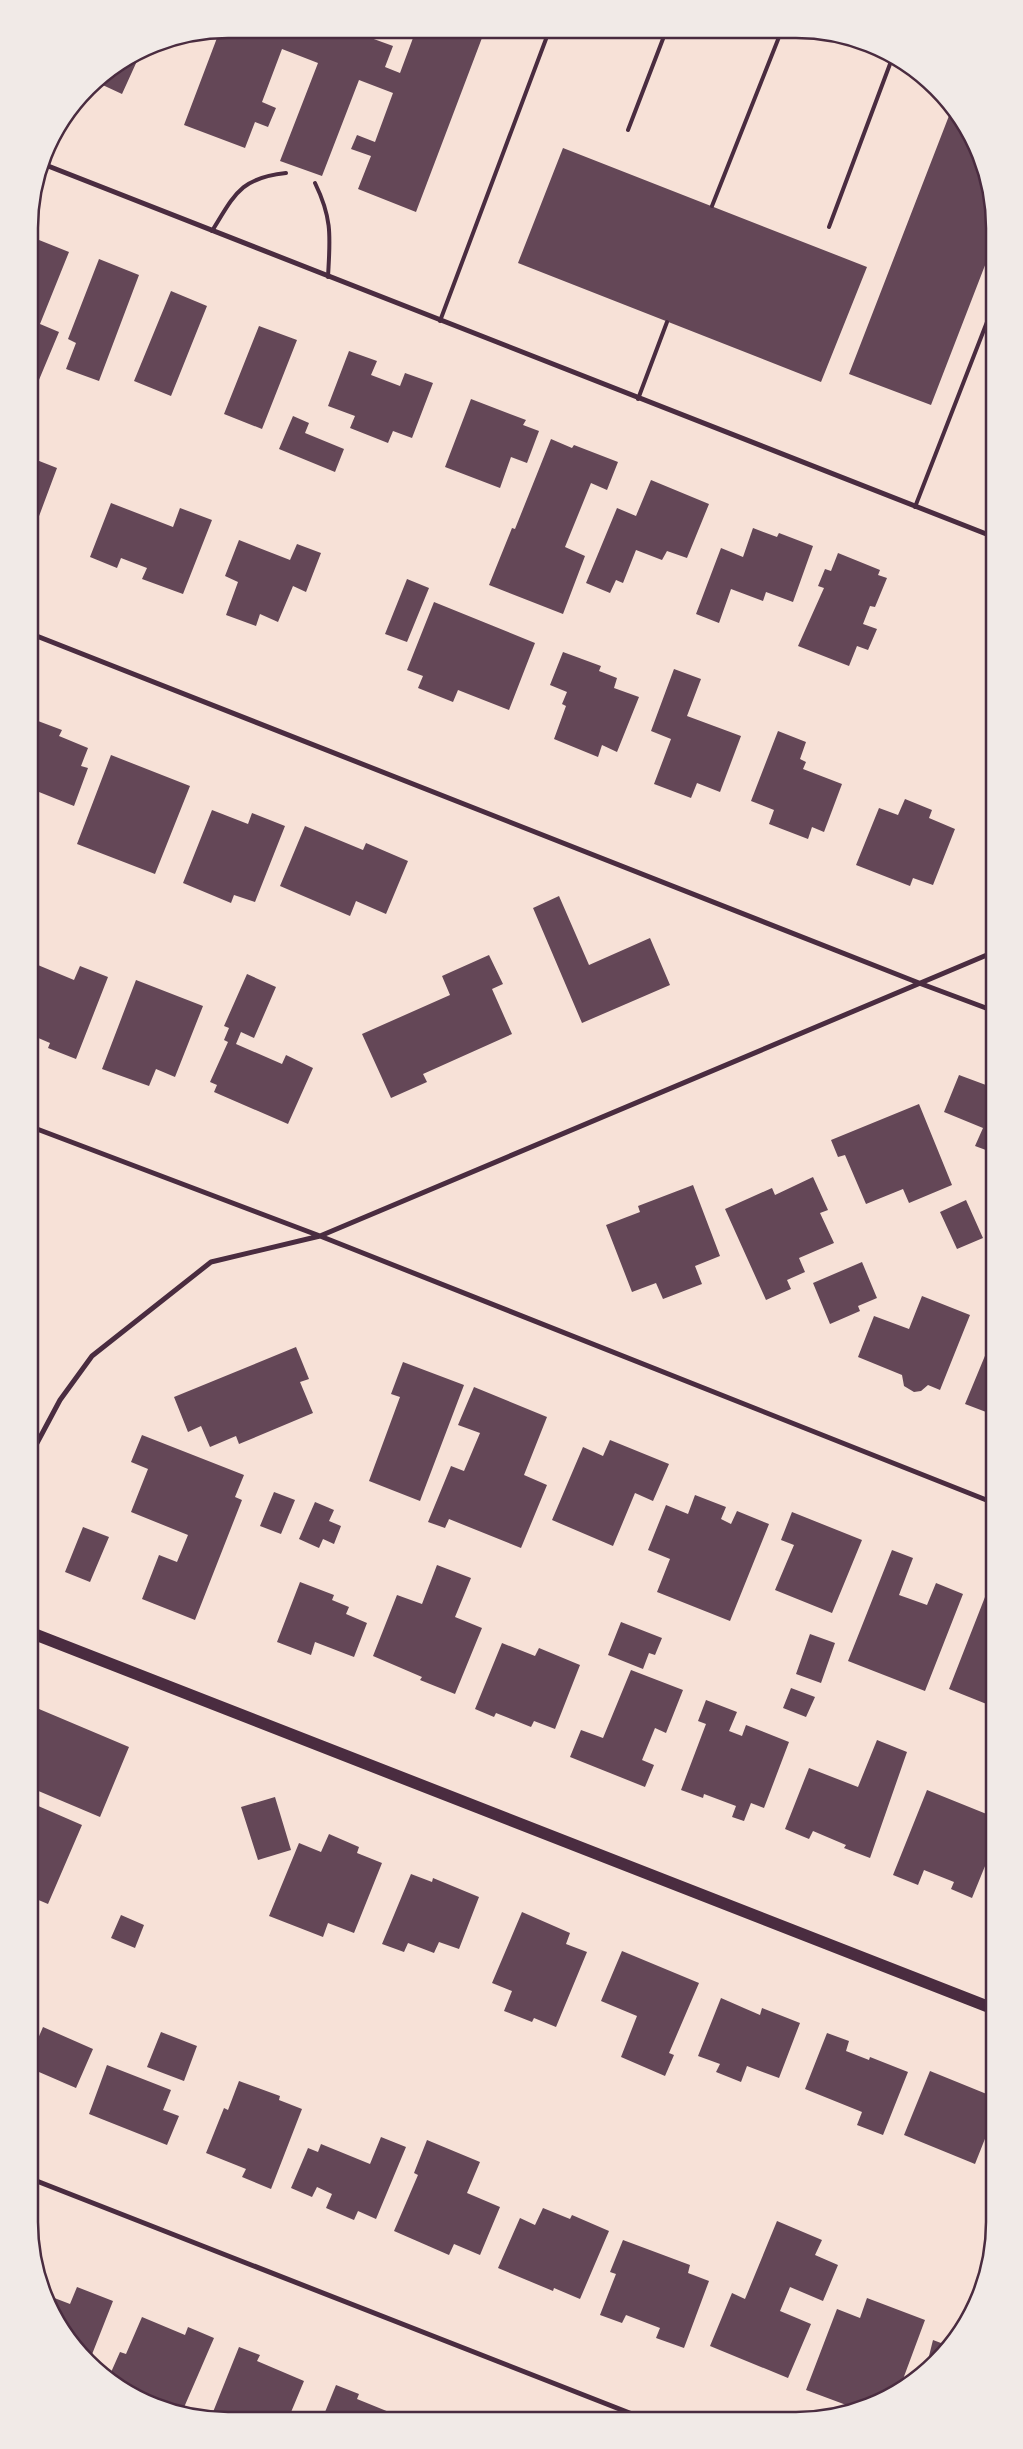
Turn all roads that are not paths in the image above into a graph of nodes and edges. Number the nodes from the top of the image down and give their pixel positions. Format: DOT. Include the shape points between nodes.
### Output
graph roads {
  1 [pos="546,38"];
  2 [pos="664,38"];
  3 [pos="779,38"];
  4 [pos="890,63"];
  5 [pos="628,130"];
  6 [pos="48,166"];
  7 [pos="286,173"];
  8 [pos="315,183"];
  9 [pos="712,206"];
  10 [pos="829,227"];
  11 [pos="212,231"];
  12 [pos="328,277"];
  13 [pos="440,321"];
  14 [pos="667,322"];
  15 [pos="986,325"];
  16 [pos="638,398"];
  17 [pos="915,507"];
  18 [pos="986,534"];
  19 [pos="38,637"];
  20 [pos="986,955"];
  21 [pos="919,983"];
  22 [pos="986,1008"];
  23 [pos="38,1129"];
  24 [pos="320,1236"];
  25 [pos="38,1441"];
  26 [pos="986,1501"];
  27 [pos="38,1636"];
  28 [pos="986,2006"];
  29 [pos="38,2182"];
  30 [pos="628,2412"];
  1 -- 13 [label="lane"];
  2 -- 5 [label="lane"];
  3 -- 9 [label="lane"];
  4 -- 10 [label="lane"];
  6 -- 11 [label="street"];
  7 -- 11 [label="lane" via="269,175 237,191"];
  8 -- 12 [label="lane" via="331,229"];
  11 -- 12 [label="street"];
  12 -- 13 [label="street"];
  13 -- 16 [label="street"];
  14 -- 16 [label="lane"];
  15 -- 17 [label="lane"];
  16 -- 17 [label="street"];
  17 -- 18 [label="street"];
  19 -- 21 [label="street"];
  20 -- 21 [label="street"];
  21 -- 22 [label="street"];
  21 -- 24 [label="street"];
  23 -- 24 [label="street"];
  24 -- 25 [label="street" via="211,1262 92,1356 60,1400"];
  24 -- 26 [label="street"];
  27 -- 28 [label="main road"];
  29 -- 30 [label="street"];
}
